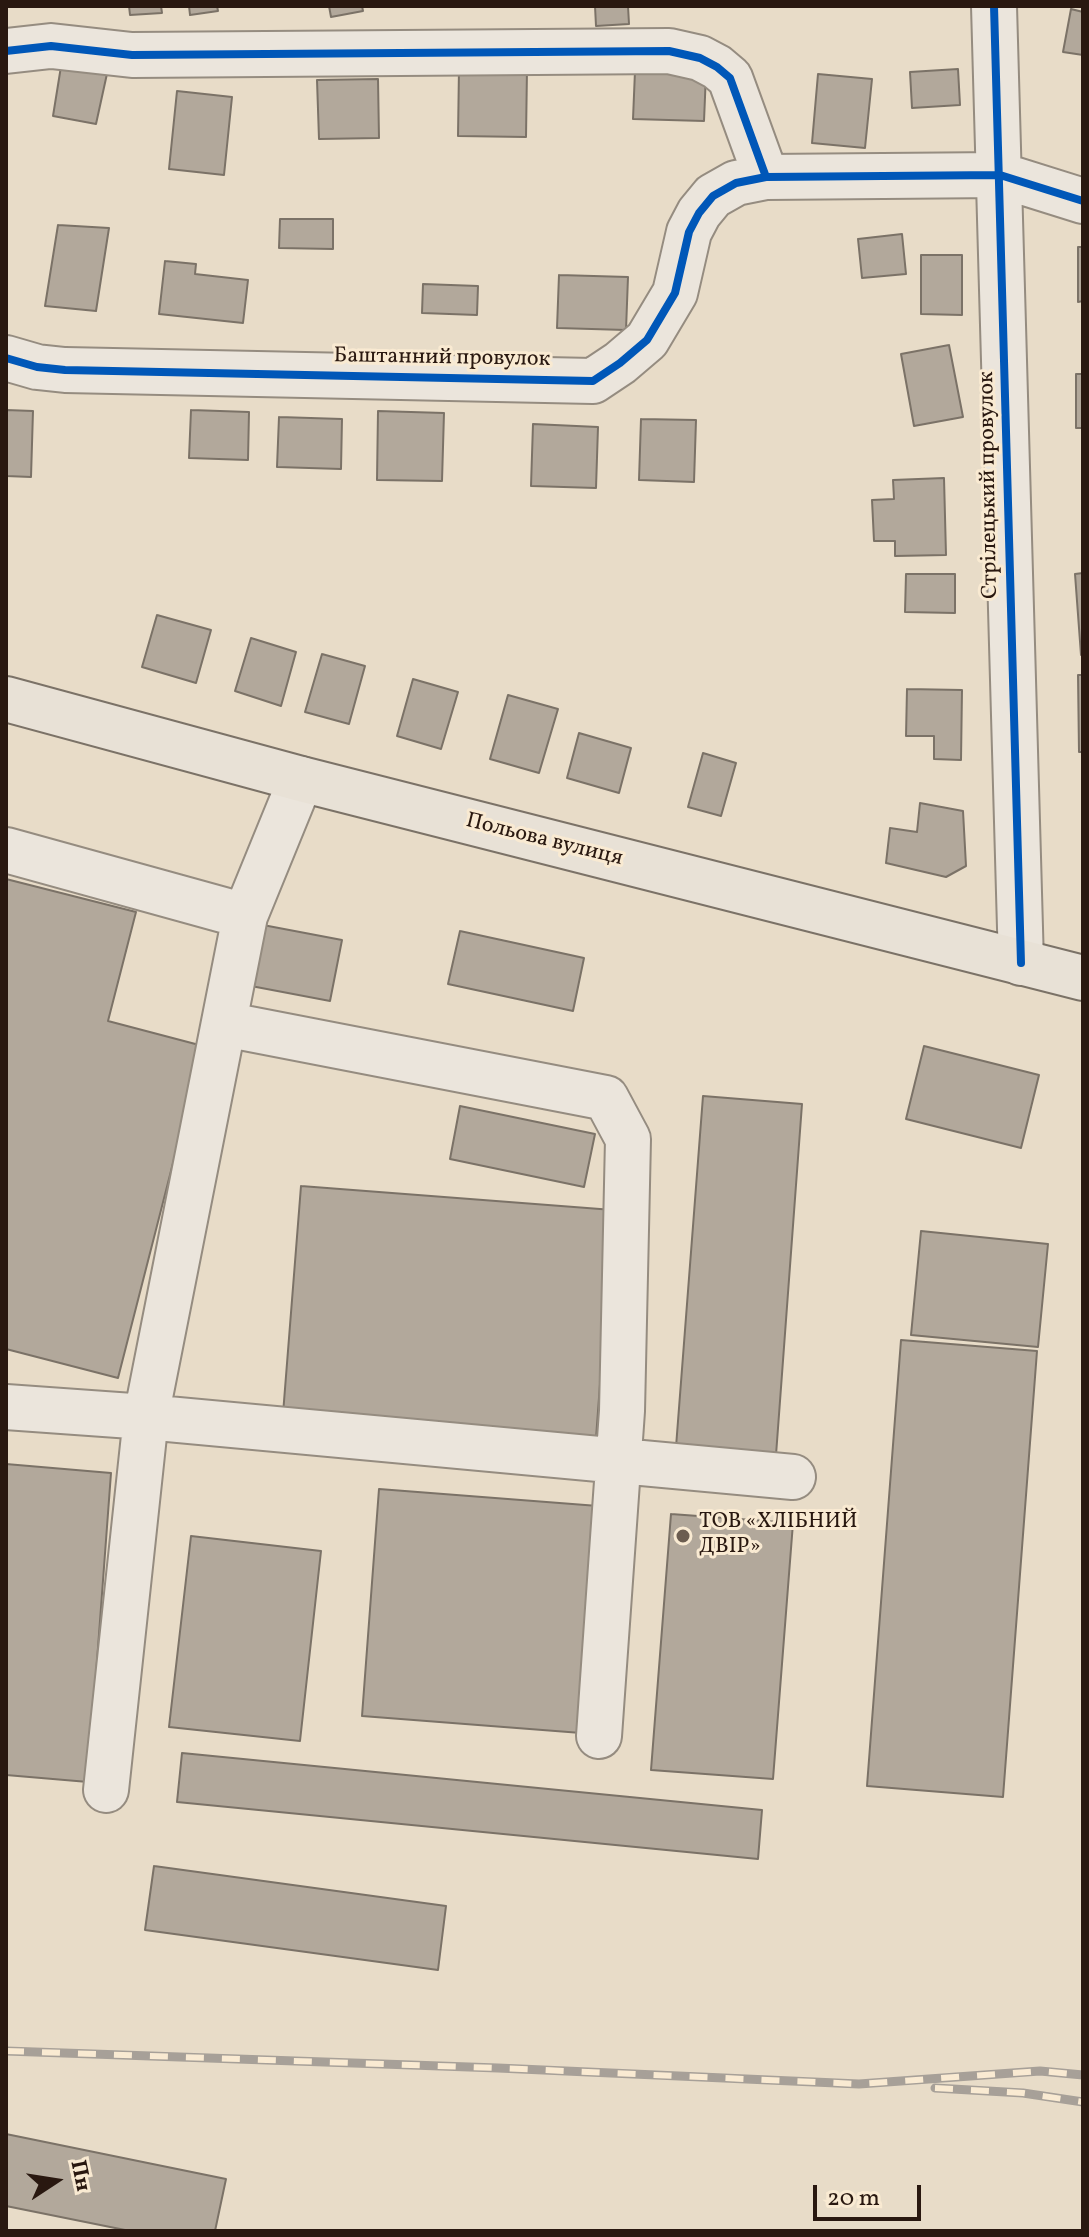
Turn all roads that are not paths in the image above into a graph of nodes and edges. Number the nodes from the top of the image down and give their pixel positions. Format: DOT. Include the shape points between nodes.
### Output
graph roads {
  1 [pos="994,6"];
  2 [pos="6,51"];
  3 [pos="1000,175"];
  4 [pos="766,177"];
  5 [pos="1083,201"];
  6 [pos="6,358"];
  7 [pos="6,699"];
  8 [pos="301,779"];
  9 [pos="6,850"];
  10 [pos="245,916"];
  11 [pos="1021,963"];
  12 [pos="1083,978"];
  13 [pos="224,1024"];
  14 [pos="6,1407"];
  15 [pos="146,1417"];
  16 [pos="618,1459"];
  17 [pos="793,1477"];
  18 [pos="599,1736"];
  19 [pos="106,1790"];
  1 -- 3 [label="street, Стрілецький провулок"];
  2 -- 4 [label="street" via="51,46 132,55 669,51 700,58 730,78"];
  3 -- 4 [label="street, Баштанний провулок"];
  3 -- 5 [label="street, Баштанний провулок"];
  3 -- 11 [label="street, Стрілецький провулок"];
  4 -- 6 [label="street, Баштанний провулок" via="736,183 706,204 689,232 675,293 647,340 593,381 65,370"];
  7 -- 8 [label="main road, Польова вулиця"];
  8 -- 10 [label="street"];
  8 -- 11 [label="main road, Польова вулиця"];
  9 -- 10 [label="street"];
  10 -- 13 [label="street"];
  11 -- 12 [label="main road, Польова вулиця"];
  13 -- 15 [label="street"];
  13 -- 16 [label="street" via="606,1098 628,1139"];
  14 -- 15 [label="street"];
  15 -- 16 [label="street"];
  15 -- 19 [label="street"];
  16 -- 17 [label="street"];
  16 -- 18 [label="street"];
}
